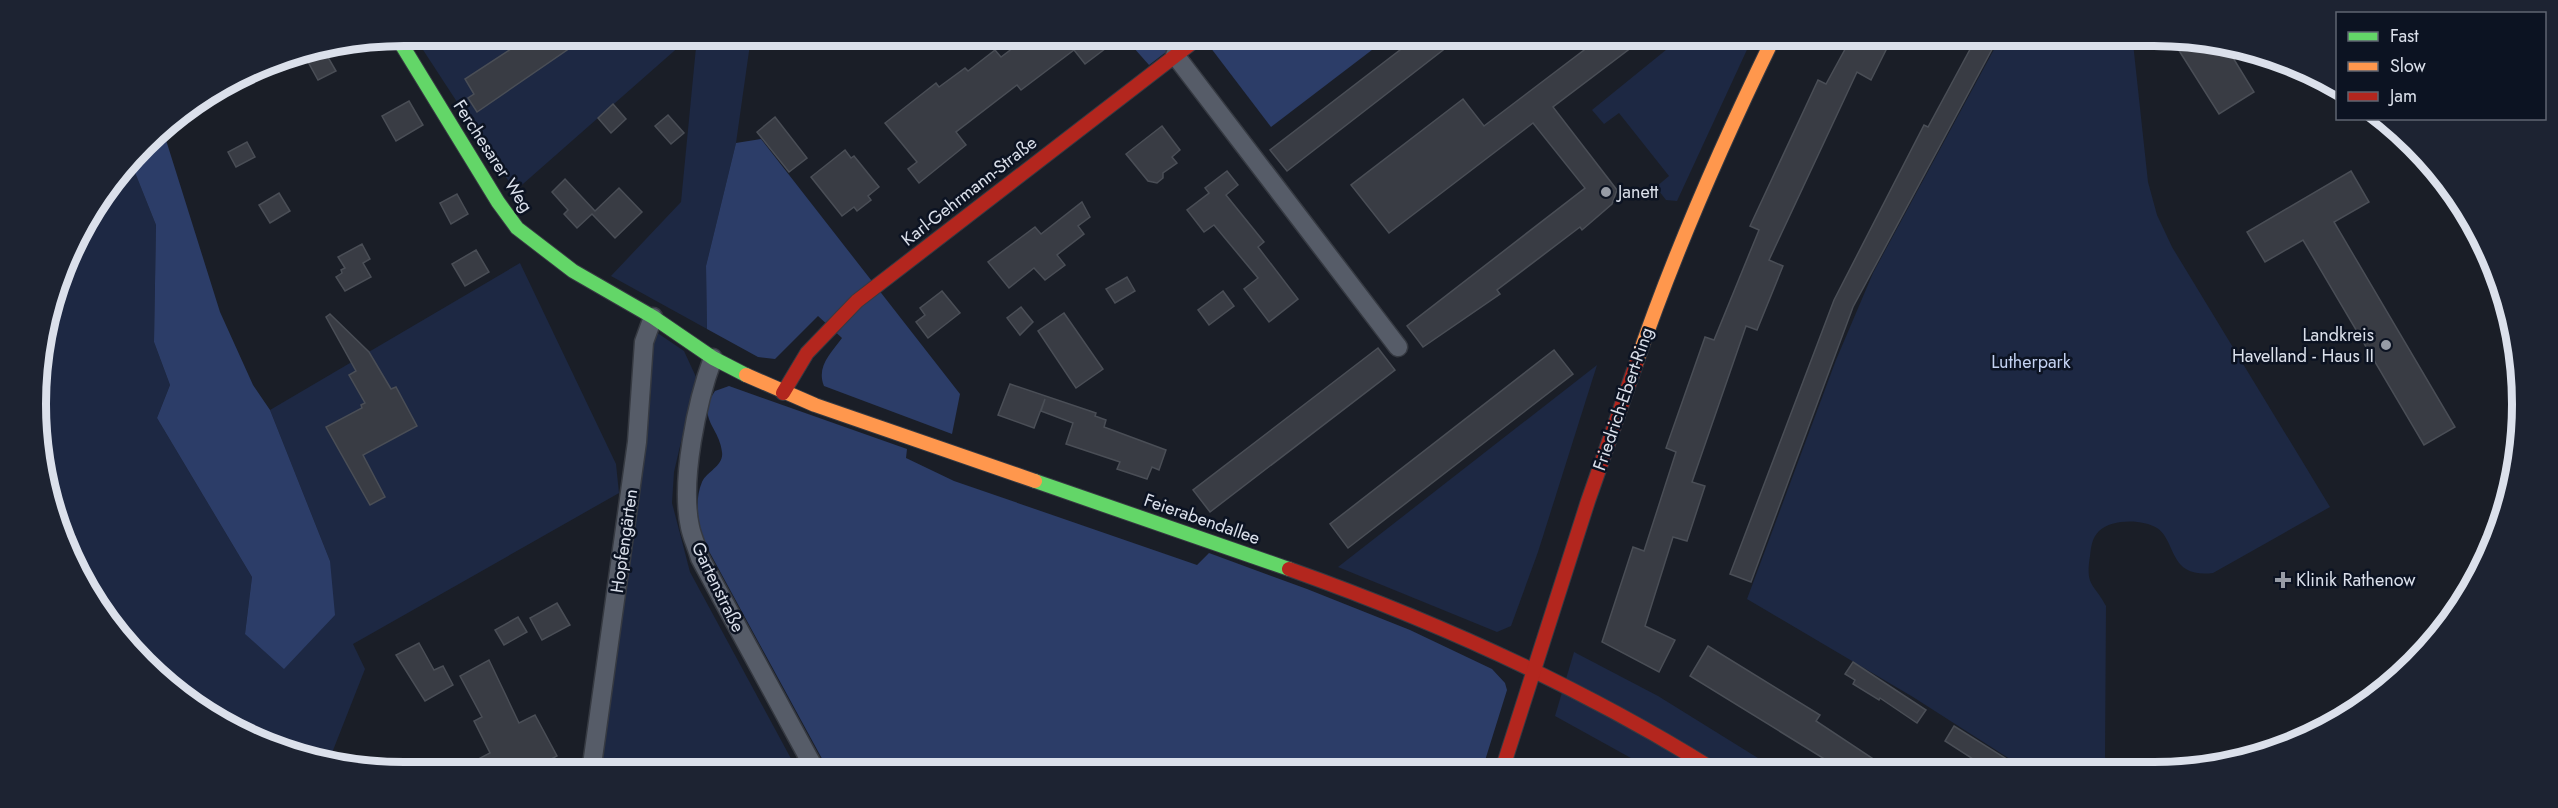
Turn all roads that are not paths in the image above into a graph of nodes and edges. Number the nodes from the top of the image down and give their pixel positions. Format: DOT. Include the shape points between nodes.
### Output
graph roads {
  1 [pos="402,46"];
  2 [pos="1187,46"];
  3 [pos="1770,46"];
  4 [pos="1175,55"];
  5 [pos="653,317"];
  6 [pos="672,329"];
  7 [pos="1398,347"];
  8 [pos="713,358"];
  9 [pos="783,393"];
  10 [pos="1534,671"];
  11 [pos="592,762"];
  12 [pos="811,762"];
  13 [pos="1505,762"];
  14 [pos="1701,762"];
  1 -- 5 [label="street, Ferchesarer Weg" via="518,228 573,271"];
  2 -- 4 [label="street, Karl-Gehrmann-Straße"];
  3 -- 10 [label="street, Friedrich-Ebert-Ring" via="1730,128 1660,294"];
  4 -- 7 [label="street"];
  4 -- 9 [label="street, Karl-Gehrmann-Straße" via="857,301 807,353"];
  5 -- 6 [label="street, Ferchesarer Weg"];
  5 -- 11 [label="street, Hopfengärten" via="644,342 637,442"];
  6 -- 8 [label="street, Feierabendallee"];
  8 -- 9 [label="street, Feierabendallee"];
  8 -- 12 [label="street, Gartenstraße" via="704,381 690,458 690,526 700,558"];
  9 -- 10 [label="street, Feierabendallee" via="1336,586"];
  10 -- 13 [label="street, Friedrich-Ebert-Ring"];
  10 -- 14 [label="street, Feierabendallee" via="1647,728"];
}
